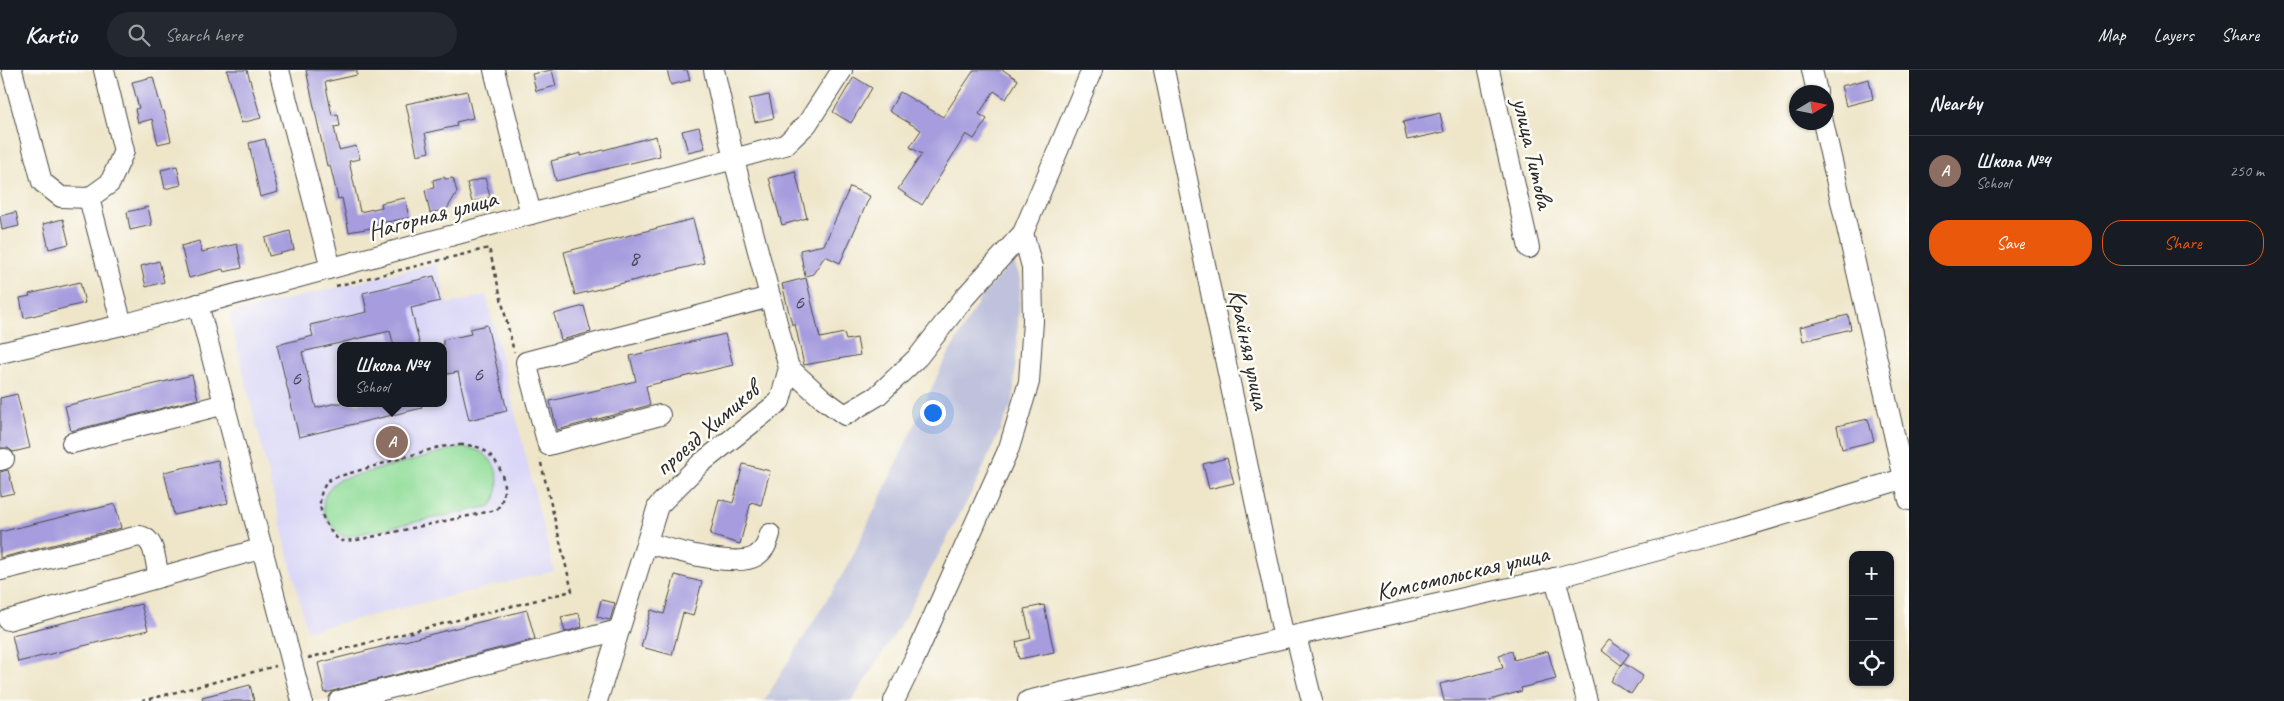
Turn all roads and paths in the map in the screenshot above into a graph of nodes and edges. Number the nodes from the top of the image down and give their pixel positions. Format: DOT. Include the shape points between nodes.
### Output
graph roads {
  1 [pos="12,70"];
  2 [pos="104,70"];
  3 [pos="279,70"];
  4 [pos="493,70"];
  5 [pos="714,70"];
  6 [pos="842,70"];
  7 [pos="1092,70"];
  8 [pos="1164,70"];
  9 [pos="1489,70"];
  10 [pos="1812,70"];
  11 [pos="1815,85"];
  12 [pos="1825,130"];
  13 [pos="734,160"];
  14 [pos="90,198"];
  15 [pos="531,214"];
  16 [pos="1023,233"];
  17 [pos="1529,248"];
  18 [pos="331,268"];
  19 [pos="327,288"];
  20 [pos="770,297"];
  21 [pos="198,304"];
  22 [pos="122,325"];
  23 [pos="514,352"];
  24 [pos="0,353"];
  25 [pos="789,368"];
  26 [pos="225,404"];
  27 [pos="660,415"];
  28 [pos="72,443"];
  29 [pos="540,457"];
  30 [pos="1906,478"];
  31 [pos="322,488"];
  32 [pos="1909,500"];
  33 [pos="770,534"];
  34 [pos="647,543"];
  35 [pos="263,548"];
  36 [pos="0,570"];
  37 [pos="159,577"];
  38 [pos="1555,578"];
  39 [pos="8,620"];
  40 [pos="620,630"];
  41 [pos="1290,637"];
  42 [pos="293,662"];
  43 [pos="142,701"];
  44 [pos="302,701"];
  45 [pos="338,701"];
  46 [pos="597,701"];
  47 [pos="894,701"];
  48 [pos="1028,701"];
  49 [pos="1312,701"];
  50 [pos="1587,701"];
  1 -- 14 [label="street" via="42,182 62,197"];
  2 -- 14 [label="street" via="124,151 110,183"];
  3 -- 18 [label="street"];
  4 -- 15 [label="street"];
  5 -- 13 [label="street, проезд Химиков"];
  6 -- 13 [label="street, Нагорная улица" via="807,124 785,145"];
  7 -- 16 [label="street"];
  8 -- 41 [label="street, Крайняя улица"];
  9 -- 17 [label="street, улица Титова"];
  10 -- 11 [label="street"];
  12 -- 30 [label="street"];
  13 -- 15 [label="street, Нагорная улица"];
  13 -- 20 [label="street, проезд Химиков"];
  14 -- 22 [label="street"];
  15 -- 18 [label="street, Нагорная улица"];
  16 -- 25 [label="street" via="918,357 877,396 845,415"];
  16 -- 47 [label="street" via="1032,268 1034,321 1029,382 1009,448"];
  18 -- 21 [label="street, Нагорная улица"];
  19 -- 23 [label="path" via="489,248"];
  20 -- 25 [label="street, проезд Химиков"];
  20 -- 27 [label="street" via="526,362 548,445"];
  21 -- 22 [label="street, Нагорная улица"];
  21 -- 26 [label="street"];
  22 -- 24 [label="street, Нагорная улица"];
  25 -- 34 [label="street, проезд Химиков" via="780,401 700,464 658,506"];
  26 -- 28 [label="street"];
  26 -- 35 [label="street"];
  29 -- 42 [label="path" via="572,591"];
  30 -- 32 [label="street"];
  30 -- 38 [label="street, Комсомольская улица"];
  31 -- 31 [label="path" via="320,506 325,522 340,541 496,510 504,496 499,467 490,455 475,446 460,444 353,471 330,479"];
  33 -- 34 [label="street" via="767,546 755,557 741,559 718,560"];
  34 -- 40 [label="street, проезд Химиков"];
  35 -- 37 [label="street"];
  35 -- 42 [label="street"];
  36 -- 37 [label="street" via="139,536 151,542"];
  37 -- 39 [label="street"];
  38 -- 41 [label="street, Комсомольская улица"];
  38 -- 50 [label="street"];
  40 -- 45 [label="street"];
  40 -- 46 [label="street, проезд Химиков"];
  41 -- 48 [label="street, Комсомольская улица"];
  41 -- 49 [label="street, Крайняя улица"];
  42 -- 43 [label="path"];
  42 -- 44 [label="street"];
}
